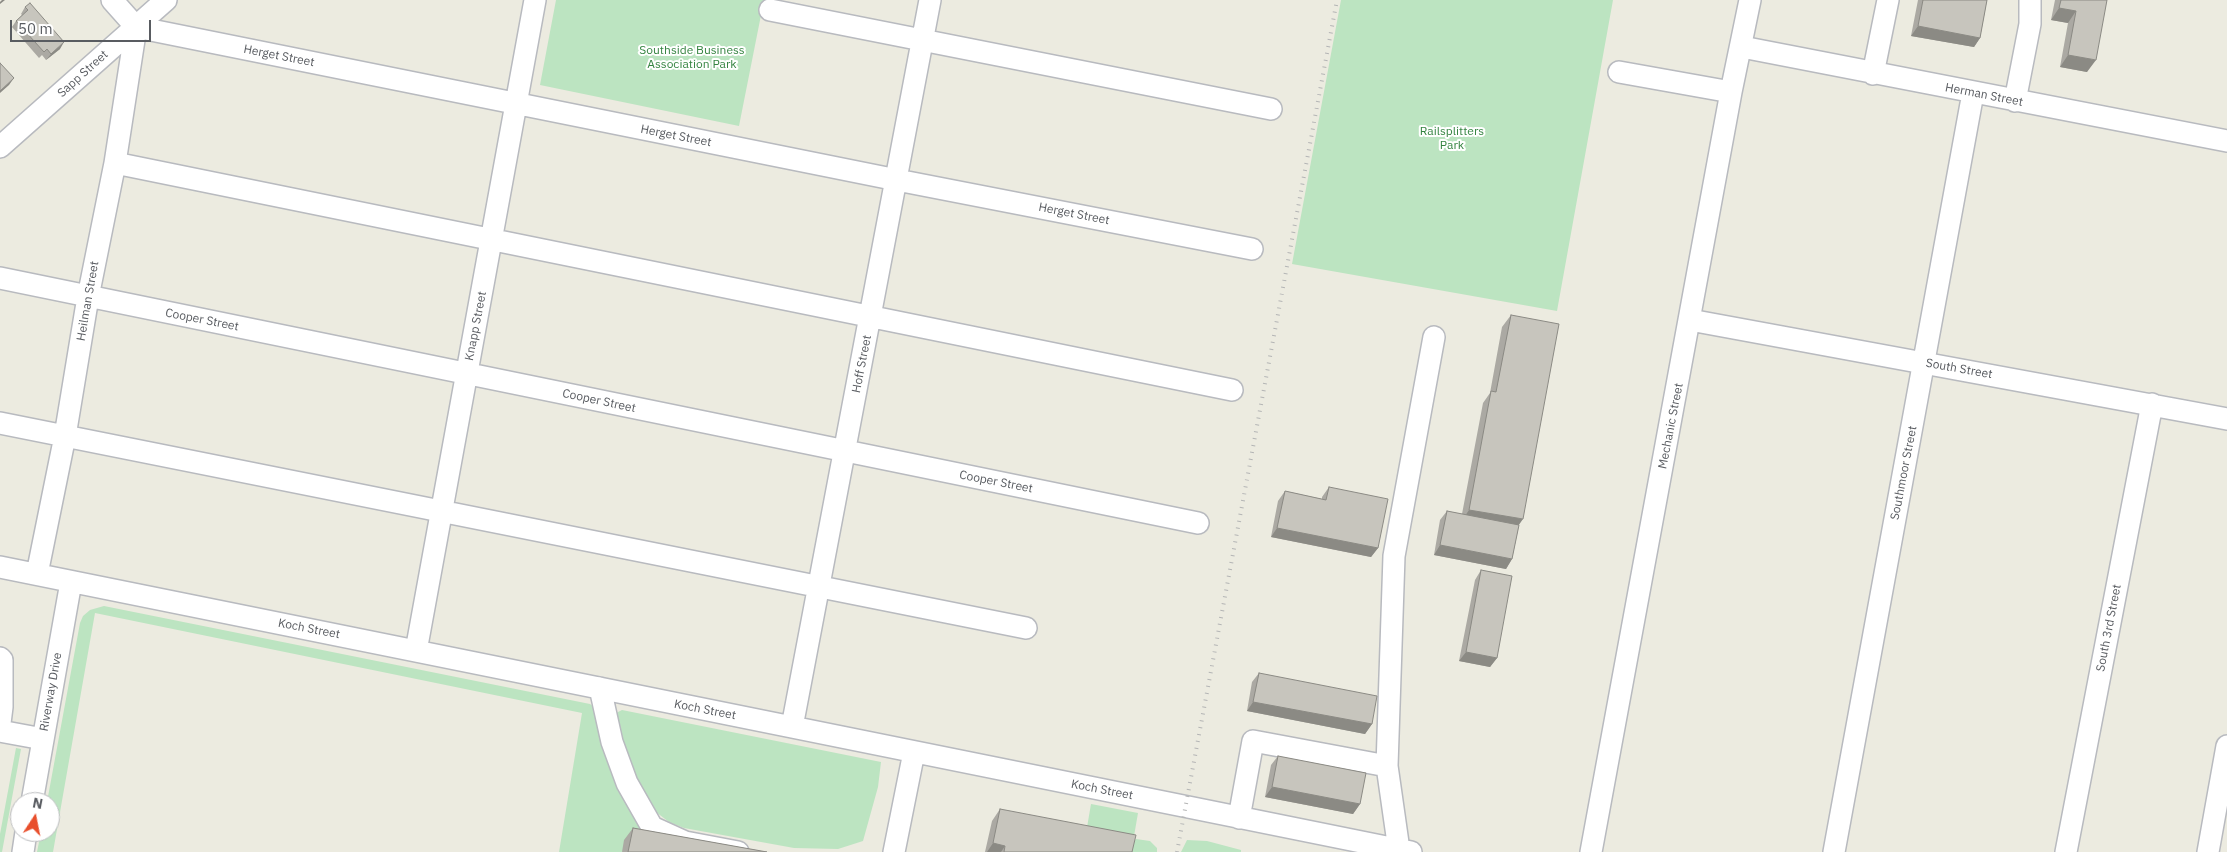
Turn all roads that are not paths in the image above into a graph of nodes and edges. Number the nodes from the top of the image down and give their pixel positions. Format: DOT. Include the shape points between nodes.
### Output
graph roads {
  1 [pos="112,0"];
  2 [pos="166,0"];
  3 [pos="535,0"];
  4 [pos="930,0"];
  5 [pos="1750,0"];
  6 [pos="1888,0"];
  7 [pos="2030,0"];
  8 [pos="770,10"];
  9 [pos="136,27"];
  10 [pos="923,40"];
  11 [pos="1742,47"];
  12 [pos="1619,72"];
  13 [pos="1873,74"];
  14 [pos="1732,92"];
  15 [pos="1973,93"];
  16 [pos="2015,101"];
  17 [pos="516,103"];
  18 [pos="1271,109"];
  19 [pos="2227,141"];
  20 [pos="0,147"];
  21 [pos="114,163"];
  22 [pos="897,180"];
  23 [pos="492,240"];
  24 [pos="1252,249"];
  25 [pos="0,278"];
  26 [pos="88,297"];
  27 [pos="871,318"];
  28 [pos="1690,320"];
  29 [pos="1434,337"];
  30 [pos="1925,363"];
  31 [pos="467,373"];
  32 [pos="1232,390"];
  33 [pos="2152,404"];
  34 [pos="2227,419"];
  35 [pos="0,423"];
  36 [pos="65,436"];
  37 [pos="844,452"];
  38 [pos="442,511"];
  39 [pos="1198,523"];
  40 [pos="0,566"];
  41 [pos="37,574"];
  42 [pos="71,582"];
  43 [pos="820,586"];
  44 [pos="1026,628"];
  45 [pos="416,651"];
  46 [pos="0,658"];
  47 [pos="600,688"];
  48 [pos="0,723"];
  49 [pos="792,727"];
  50 [pos="0,731"];
  51 [pos="43,739"];
  52 [pos="2227,746"];
  53 [pos="914,752"];
  54 [pos="1388,766"];
  55 [pos="34,792"];
  56 [pos="1240,818"];
  57 [pos="1405,851"];
  58 [pos="738,852"];
  59 [pos="894,852"];
  60 [pos="1591,852"];
  61 [pos="1834,852"];
  62 [pos="2066,852"];
  63 [pos="2208,852"];
  1 -- 9 [label="street"];
  2 -- 9 [label="street, Sapp Street"];
  3 -- 17 [label="street, Knapp Street"];
  4 -- 10 [label="street, Hoff Street"];
  5 -- 11 [label="street, Mechanic Street"];
  6 -- 13 [label="street"];
  7 -- 16 [label="street" via="2030,24"];
  8 -- 10 [label="street"];
  9 -- 17 [label="street, Herget Street"];
  9 -- 20 [label="street, Sapp Street"];
  9 -- 21 [label="street, Heilman Street"];
  10 -- 18 [label="street"];
  10 -- 22 [label="street, Hoff Street"];
  11 -- 13 [label="street, Herman Street"];
  11 -- 14 [label="street, Mechanic Street"];
  12 -- 14 [label="street"];
  13 -- 15 [label="street, Herman Street"];
  14 -- 28 [label="street, Mechanic Street"];
  15 -- 16 [label="street, Herman Street"];
  15 -- 30 [label="street, Southmoor Street"];
  16 -- 19 [label="street, Herman Street"];
  17 -- 22 [label="street, Herget Street"];
  17 -- 23 [label="street, Knapp Street"];
  21 -- 23 [label="street"];
  21 -- 26 [label="street, Heilman Street"];
  22 -- 24 [label="street, Herget Street"];
  22 -- 27 [label="street, Hoff Street"];
  23 -- 27 [label="street"];
  23 -- 31 [label="street, Knapp Street"];
  25 -- 26 [label="street, Cooper Street"];
  26 -- 31 [label="street, Cooper Street"];
  26 -- 36 [label="street, Heilman Street"];
  27 -- 32 [label="street"];
  27 -- 37 [label="street, Hoff Street"];
  28 -- 30 [label="street, South Street"];
  28 -- 60 [label="street, Mechanic Street"];
  29 -- 54 [label="street" via="1394,556"];
  30 -- 33 [label="street, South Street"];
  30 -- 61 [label="street, Southmoor Street"];
  31 -- 37 [label="street, Cooper Street"];
  31 -- 38 [label="street, Knapp Street"];
  33 -- 34 [label="street, South Street"];
  33 -- 62 [label="street, South 3rd Street"];
  35 -- 36 [label="street"];
  36 -- 38 [label="street"];
  36 -- 41 [label="street, Heilman Street"];
  37 -- 39 [label="street, Cooper Street"];
  37 -- 43 [label="street, Hoff Street"];
  38 -- 43 [label="street"];
  38 -- 45 [label="street, Knapp Street"];
  40 -- 41 [label="street, Koch Street"];
  41 -- 42 [label="street, Koch Street"];
  42 -- 45 [label="street, Koch Street"];
  42 -- 51 [label="street, Riverway Drive"];
  43 -- 44 [label="street"];
  43 -- 49 [label="street, Hoff Street"];
  45 -- 47 [label="street, Koch Street"];
  46 -- 48 [label="street"];
  47 -- 49 [label="street, Koch Street"];
  47 -- 58 [label="street" via="612,742 624,774 652,827 685,842"];
  49 -- 53 [label="street, Koch Street"];
  50 -- 51 [label="street"];
  51 -- 55 [label="street, Riverway Drive"];
  52 -- 63 [label="street"];
  53 -- 56 [label="street, Koch Street"];
  53 -- 59 [label="street"];
  54 -- 56 [label="street" via="1253,741"];
  54 -- 57 [label="street"];
  56 -- 57 [label="street, Koch Street"];
}
